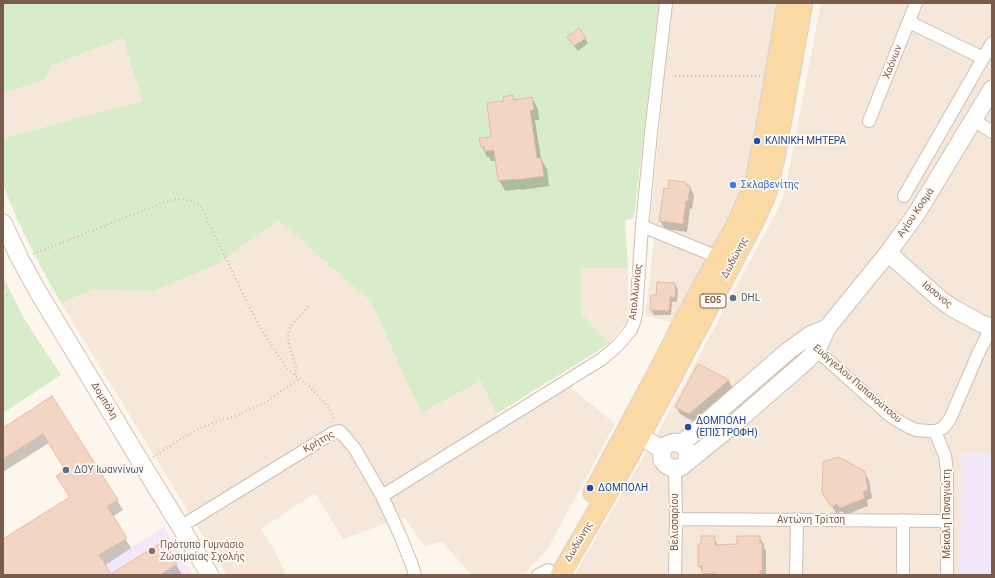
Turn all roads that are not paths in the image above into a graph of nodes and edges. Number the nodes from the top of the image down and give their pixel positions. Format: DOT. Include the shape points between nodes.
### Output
graph roads {
  1 [pos="666,3"];
  2 [pos="803,3"];
  3 [pos="916,3"];
  4 [pos="783,6"];
  5 [pos="909,22"];
  6 [pos="992,43"];
  7 [pos="983,58"];
  8 [pos="992,90"];
  9 [pos="974,120"];
  10 [pos="869,121"];
  11 [pos="992,132"];
  12 [pos="904,196"];
  13 [pos="3,223"];
  14 [pos="642,226"];
  15 [pos="888,253"];
  16 [pos="718,256"];
  17 [pos="827,328"];
  18 [pos="992,328"];
  19 [pos="804,339"];
  20 [pos="817,350"];
  21 [pos="935,431"];
  22 [pos="634,432"];
  23 [pos="681,444"];
  24 [pos="663,450"];
  25 [pos="680,466"];
  26 [pos="382,496"];
  27 [pos="676,519"];
  28 [pos="797,519"];
  29 [pos="903,520"];
  30 [pos="947,521"];
  31 [pos="180,527"];
  32 [pos="548,574"];
  33 [pos="210,575"];
  34 [pos="415,575"];
  35 [pos="675,575"];
  36 [pos="796,575"];
  37 [pos="903,575"];
  38 [pos="947,575"];
  1 -- 14 [label="street, Απολλωνίας"];
  2 -- 22 [label="main road, Δωδώνης / ΕΟ5" via="766,196 749,232"];
  3 -- 5 [label="street, Χαόνων"];
  4 -- 16 [label="main road, Δωδώνης / ΕΟ5" via="755,181 742,212"];
  5 -- 7 [label="street"];
  5 -- 10 [label="street, Χαόνων"];
  6 -- 7 [label="street"];
  7 -- 12 [label="street"];
  8 -- 9 [label="street, Αγίου Κοσμά"];
  9 -- 11 [label="street"];
  9 -- 15 [label="street, Αγίου Κοσμά" via="917,213"];
  13 -- 31 [label="street, Δομπόλη" via="38,290"];
  14 -- 16 [label="street"];
  14 -- 26 [label="street, Απολλωνίας" via="636,314 631,330 621,343 602,360"];
  15 -- 17 [label="street, Αγίου Κοσμά"];
  15 -- 18 [label="street, Ιάσονος" via="951,307"];
  16 -- 22 [label="main road, Δωδώνης / ΕΟ5"];
  17 -- 19 [label="street, Αγίου Κοσμά"];
  17 -- 20 [label="street, Αγίου Κοσμά"];
  18 -- 21 [label="street" via="950,419 943,428"];
  19 -- 20 [label="street, Ευάγγελου Παπανούτσου"];
  19 -- 23 [label="street, Αγίου Κοσμά"];
  20 -- 21 [label="street, Ευάγγελου Παπανούτσου" via="895,419 916,430"];
  20 -- 25 [label="street, Αγίου Κοσμά" via="728,429"];
  21 -- 30 [label="street, Μέκαλη Παναγιώτη" via="946,463"];
  22 -- 24 [label="street"];
  22 -- 32 [label="main road, Δωδώνης / ΕΟ5"];
  23 -- 24 [label="street" via="672,443 666,445"];
  23 -- 25 [label="street" via="688,453 687,460"];
  24 -- 25 [label="street" via="663,463 668,467"];
  25 -- 27 [label="street, Βελισσαρίου"];
  26 -- 31 [label="street, Κρήτης" via="355,449 339,431"];
  26 -- 34 [label="street, Κρήτης"];
  27 -- 28 [label="street, Αντώνη Τρίτση"];
  27 -- 35 [label="street, Βελισσαρίου"];
  28 -- 29 [label="street, Αντώνη Τρίτση"];
  28 -- 36 [label="street"];
  29 -- 30 [label="street, Αντώνη Τρίτση"];
  29 -- 37 [label="street"];
  30 -- 38 [label="street, Μέκαλη Παναγιώτη"];
  31 -- 33 [label="street, Δομπόλη"];
}
